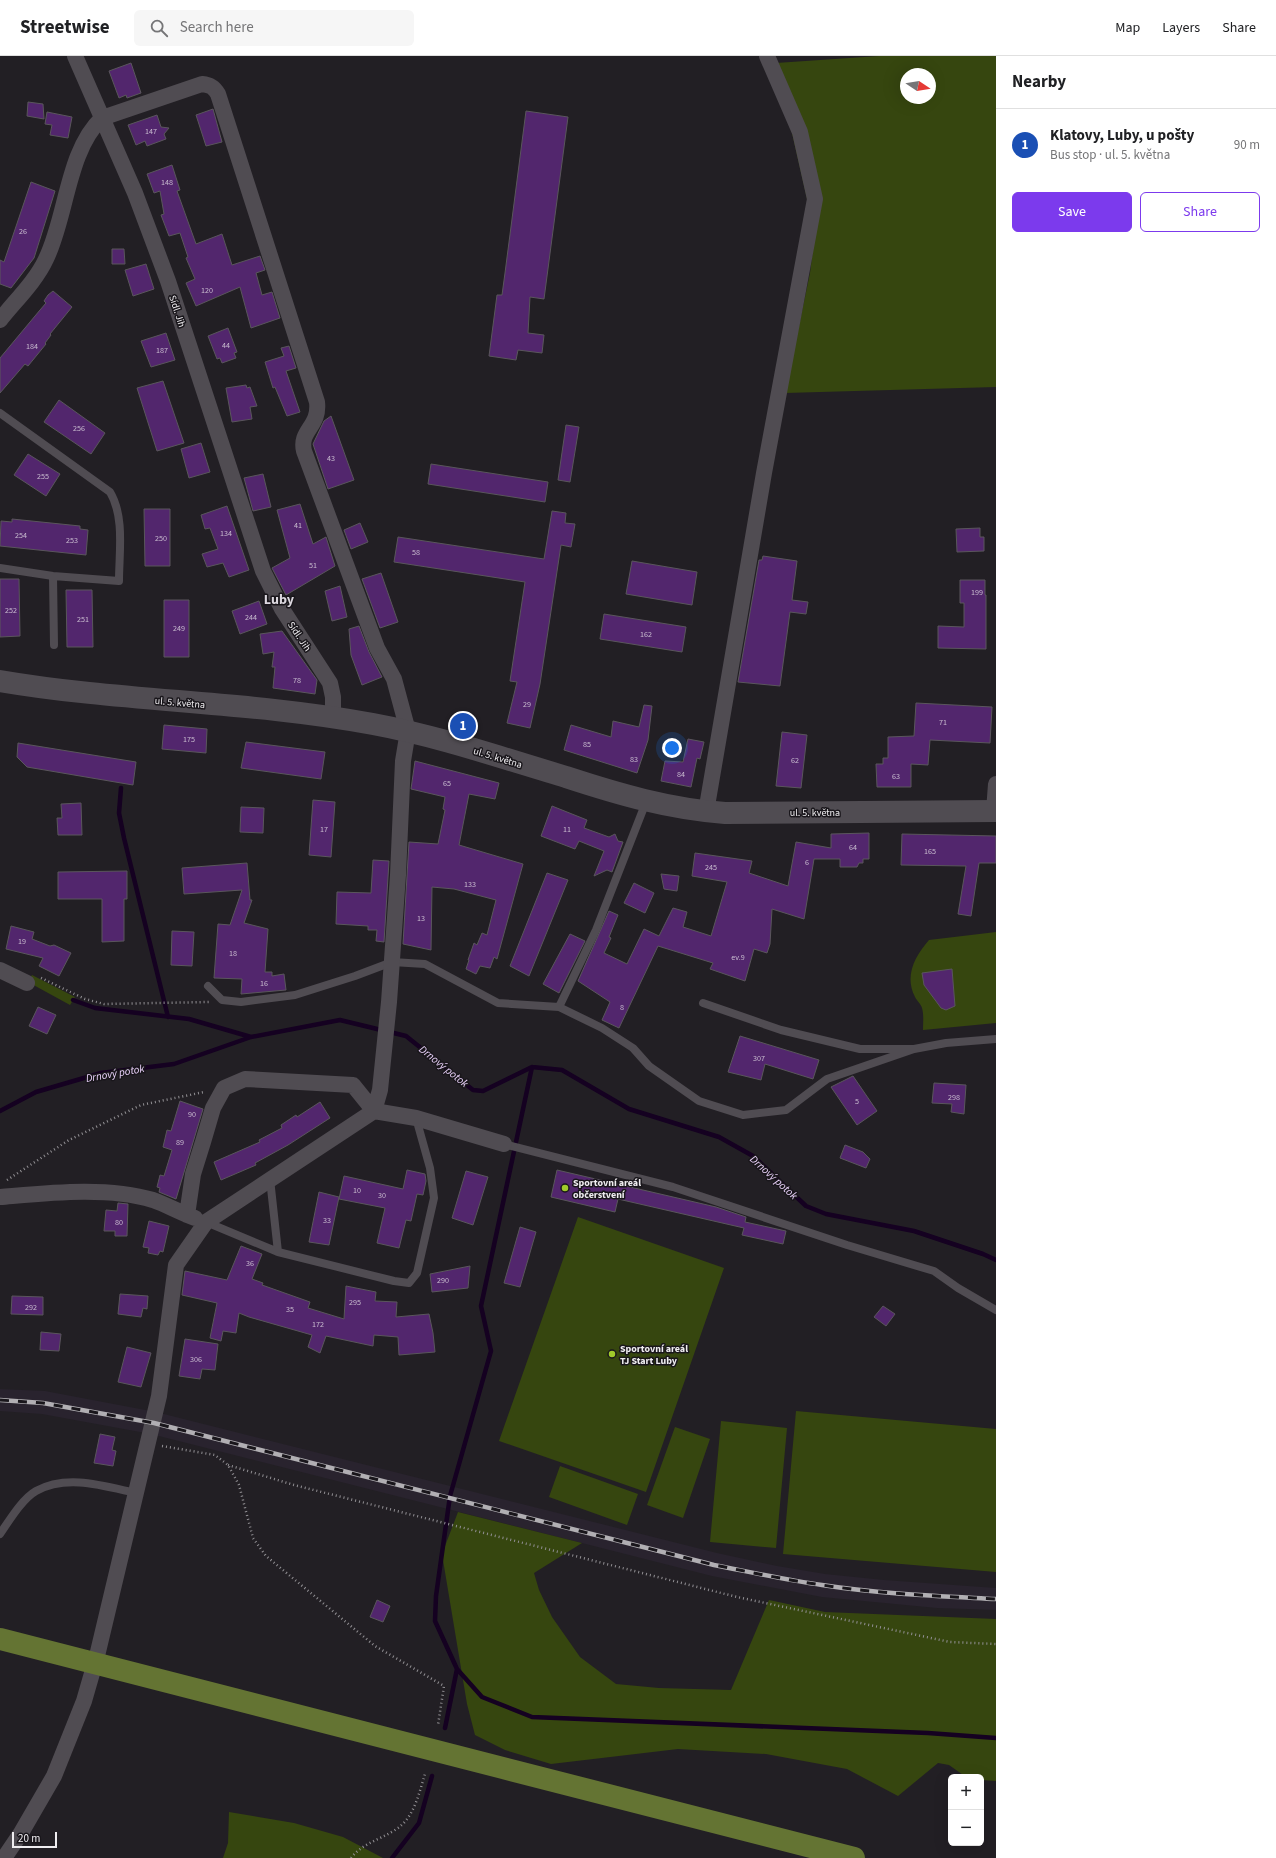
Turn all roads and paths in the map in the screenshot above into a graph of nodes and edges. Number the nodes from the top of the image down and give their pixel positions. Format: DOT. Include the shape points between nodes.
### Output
graph roads {
  1 [pos="75,56"];
  2 [pos="766,56"];
  3 [pos="102,118"];
  4 [pos="0,320"];
  5 [pos="0,413"];
  6 [pos="0,568"];
  7 [pos="53,576"];
  8 [pos="54,645"];
  9 [pos="0,681"];
  10 [pos="333,718"];
  11 [pos="408,731"];
  12 [pos="996,784"];
  13 [pos="646,802"];
  14 [pos="995,811"];
  15 [pos="706,812"];
  16 [pos="392,962"];
  17 [pos="0,970"];
  18 [pos="33,980"];
  19 [pos="208,986"];
  20 [pos="218,997"];
  21 [pos="703,1003"];
  22 [pos="559,1007"];
  23 [pos="996,1039"];
  24 [pos="914,1049"];
  25 [pos="224,1088"];
  26 [pos="374,1112"];
  27 [pos="416,1118"];
  28 [pos="504,1144"];
  29 [pos="270,1179"];
  30 [pos="6,1180"];
  31 [pos="0,1197"];
  32 [pos="187,1215"];
  33 [pos="206,1222"];
  34 [pos="278,1252"];
  35 [pos="996,1310"];
  36 [pos="148,1443"];
  37 [pos="228,1465"];
  38 [pos="136,1493"];
  39 [pos="0,1534"];
  40 [pos="0,1638"];
  41 [pos="996,1644"];
  42 [pos="438,1725"];
  43 [pos="425,1774"];
  44 [pos="4,1858"];
  45 [pos="351,1858"];
  46 [pos="854,1858"];
  1 -- 3 [label="street, Sídl. Jih"];
  2 -- 15 [label="street" via="800,132 815,199 764,473"];
  3 -- 4 [label="street" via="79,151 46,260"];
  3 -- 10 [label="street, Sídl. Jih" via="135,193 168,281 263,571 282,610 330,683"];
  3 -- 11 [label="street" via="202,84 210,85 218,94 317,402 317,415 305,436 304,451 377,648 394,679"];
  5 -- 7 [label="lane" via="102,485 116,502 119,519 119,581"];
  6 -- 7 [label="lane"];
  7 -- 8 [label="lane"];
  9 -- 10 [label="street, ul. 5. května"];
  10 -- 11 [label="street, ul. 5. května"];
  11 -- 13 [label="street, ul. 5. května"];
  11 -- 16 [label="street" via="403,761"];
  12 -- 14 [label="street"];
  13 -- 15 [label="street, ul. 5. května"];
  13 -- 22 [label="lane" via="596,930"];
  14 -- 15 [label="street, ul. 5. května"];
  16 -- 20 [label="lane" via="295,995 241,1002 222,1000"];
  16 -- 22 [label="lane" via="424,964 498,1003"];
  16 -- 26 [label="street" via="380,1090"];
  17 -- 18 [label="street"];
  18 -- 20 [label="path" via="98,1003 206,1002"];
  19 -- 20 [label="lane"];
  21 -- 24 [label="lane" via="781,1030 860,1049"];
  22 -- 24 [label="lane" via="602,1028 633,1048 649,1066 699,1101 743,1115 786,1110 827,1079"];
  23 -- 24 [label="lane" via="946,1043"];
  25 -- 26 [label="street" via="245,1079 353,1085"];
  25 -- 30 [label="path" via="141,1105 69,1140"];
  25 -- 32 [label="street" via="213,1108 193,1174"];
  26 -- 27 [label="street"];
  26 -- 29 [label="street"];
  27 -- 28 [label="street"];
  27 -- 34 [label="lane" via="430,1168 434,1198 417,1273 408,1283 394,1282"];
  28 -- 35 [label="lane" via="673,1187 934,1271"];
  29 -- 33 [label="street"];
  29 -- 34 [label="lane"];
  31 -- 32 [label="street" via="64,1192 110,1193 152,1200"];
  32 -- 33 [label="street"];
  33 -- 34 [label="lane"];
  33 -- 36 [label="street" via="176,1265 159,1396"];
  36 -- 37 [label="path" via="215,1456"];
  36 -- 38 [label="street"];
  37 -- 41 [label="path" via="294,1485 737,1597 950,1642"];
  37 -- 42 [label="path" via="239,1486 253,1538 266,1556 375,1646 444,1686"];
  38 -- 39 [label="lane" via="90,1483 52,1486 35,1492 18,1509"];
  38 -- 44 [label="street" via="97,1656 76,1723 47,1788"];
  40 -- 46 [label="main road"];
  43 -- 45 [label="path" via="417,1799 402,1824 396,1830 359,1849"];
}
